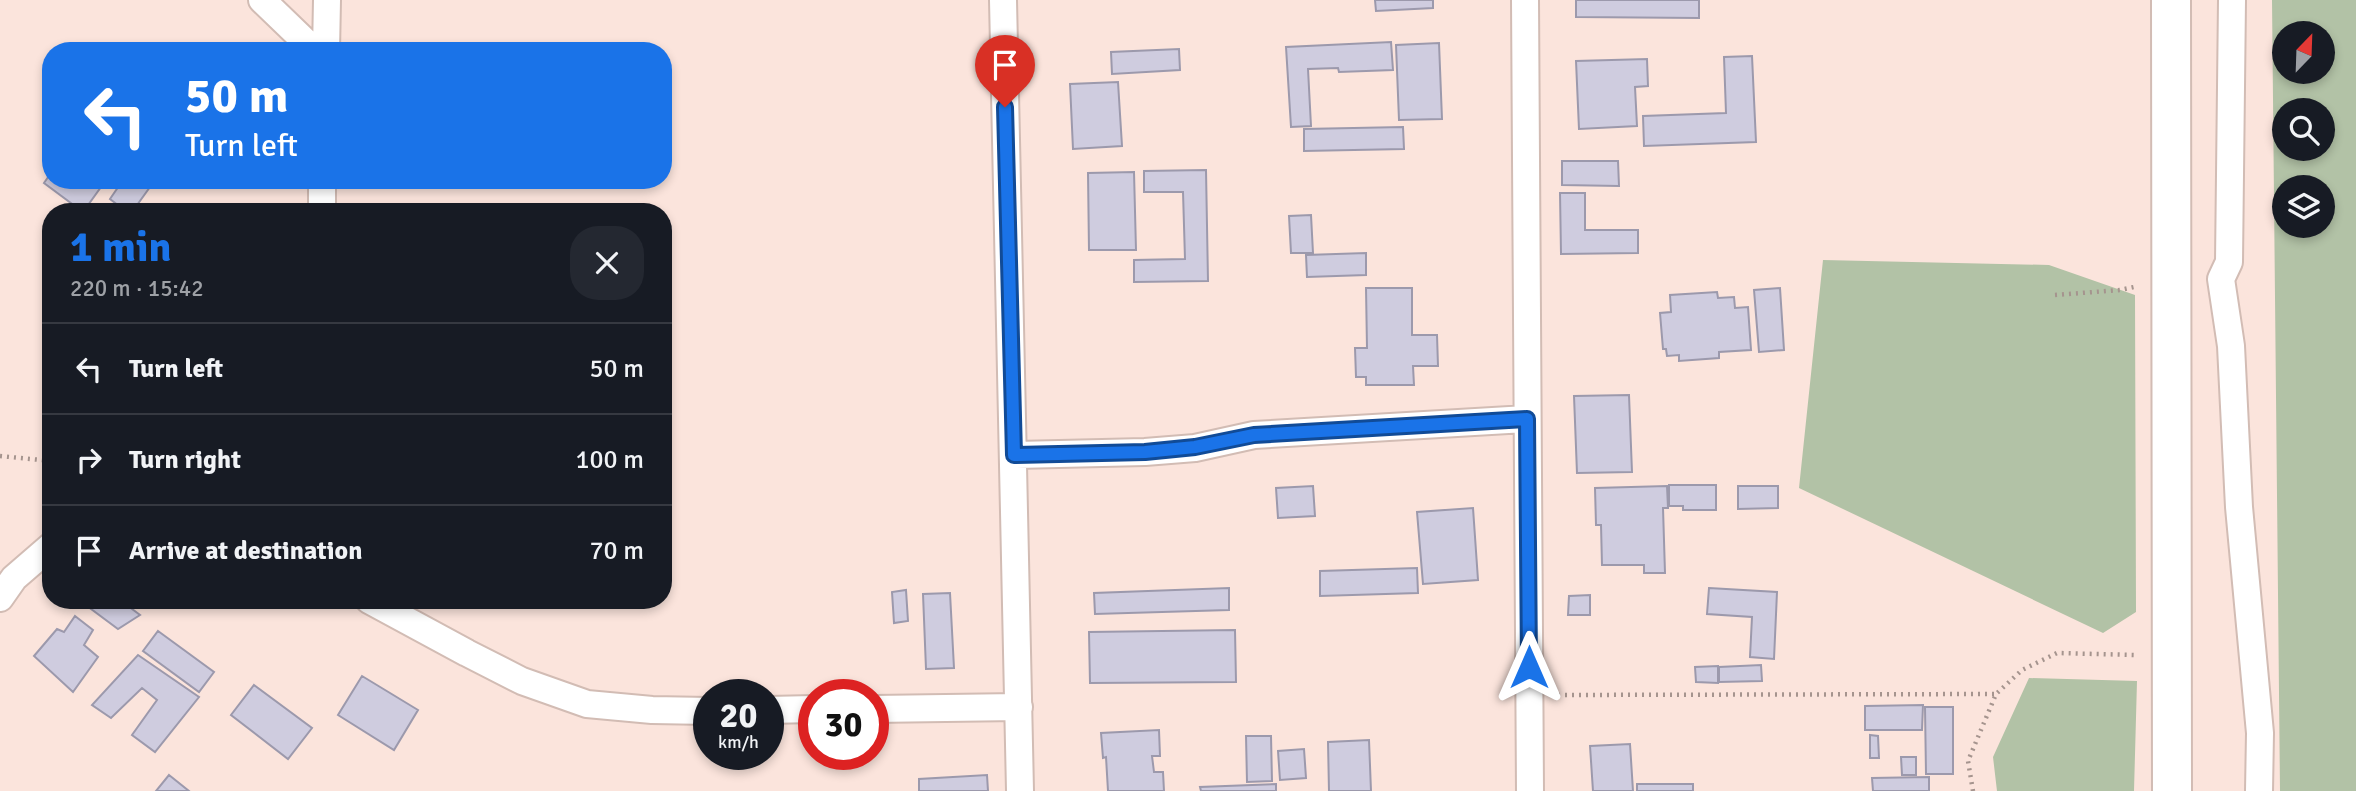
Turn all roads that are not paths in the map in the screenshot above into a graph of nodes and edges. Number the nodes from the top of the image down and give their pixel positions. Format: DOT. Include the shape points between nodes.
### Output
graph roads {
  1 [pos="262,0"];
  2 [pos="327,0"];
  3 [pos="1003,0"];
  4 [pos="1525,0"];
  5 [pos="2171,0"];
  6 [pos="2232,0"];
  7 [pos="306,42"];
  8 [pos="326,42"];
  9 [pos="1527,419"];
  10 [pos="1014,455"];
  11 [pos="42,554"];
  12 [pos="0,598"];
  13 [pos="386,609"];
  14 [pos="1019,707"];
  15 [pos="889,709"];
  16 [pos="693,710"];
  17 [pos="1020,791"];
  18 [pos="1530,791"];
  19 [pos="2172,791"];
  20 [pos="2259,791"];
  1 -- 7 [label="street"];
  2 -- 8 [label="street"];
  3 -- 10 [label="street"];
  4 -- 9 [label="street"];
  5 -- 19 [label="highway"];
  6 -- 20 [label="street" via="2229,262 2221,279 2231,346 2239,507 2260,733"];
  9 -- 10 [label="street" via="1254,435 1145,452"];
  9 -- 18 [label="street"];
  10 -- 14 [label="street"];
  11 -- 12 [label="street" via="14,578"];
  13 -- 16 [label="street" via="523,681 587,704"];
  14 -- 15 [label="street"];
  14 -- 17 [label="street"];
}
